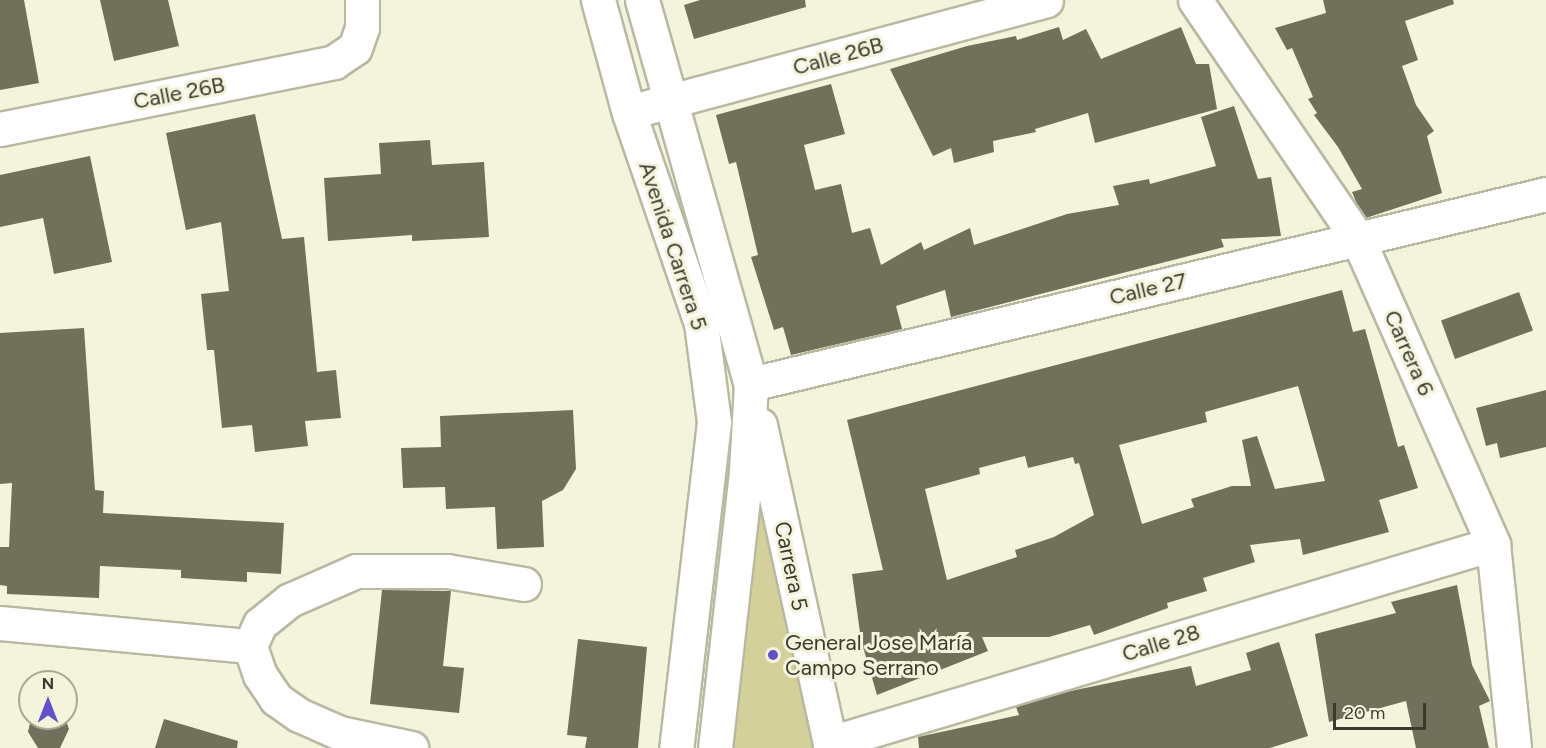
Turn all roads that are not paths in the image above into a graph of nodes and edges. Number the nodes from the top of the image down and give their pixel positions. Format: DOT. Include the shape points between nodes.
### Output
graph roads {
  1 [pos="362,0"];
  2 [pos="598,0"];
  3 [pos="642,0"];
  4 [pos="1046,0"];
  5 [pos="1195,0"];
  6 [pos="668,101"];
  7 [pos="629,113"];
  8 [pos="0,129"];
  9 [pos="1546,194"];
  10 [pos="1358,239"];
  11 [pos="751,384"];
  12 [pos="1493,544"];
  13 [pos="524,585"];
  14 [pos="0,623"];
  15 [pos="250,646"];
  16 [pos="830,746"];
  17 [pos="411,748"];
  18 [pos="676,748"];
  19 [pos="715,748"];
  20 [pos="1514,748"];
  1 -- 8 [label="street, Calle 26B" via="362,28 354,48 334,62"];
  2 -- 7 [label="street, Avenida Carrera 5"];
  3 -- 6 [label="street, Avenida Carrera 5"];
  4 -- 6 [label="street, Calle 26B"];
  5 -- 10 [label="street, Carrera 6"];
  6 -- 7 [label="street, Calle 26B"];
  6 -- 11 [label="street, Avenida Carrera 5"];
  7 -- 18 [label="street, Avenida Carrera 5" via="701,323 714,422"];
  9 -- 10 [label="street, Calle 27"];
  10 -- 11 [label="street, Calle 27"];
  10 -- 12 [label="street, Carrera 6"];
  11 -- 16 [label="street, Carrera 5"];
  11 -- 19 [label="street, Avenida Carrera 5" via="746,472"];
  12 -- 16 [label="street, Calle 28"];
  12 -- 20 [label="street, Carrera 6"];
  13 -- 15 [label="street" via="437,570 356,571 290,600 260,624"];
  14 -- 15 [label="street"];
  15 -- 17 [label="street" via="260,675 276,699 299,715 340,733"];
}
